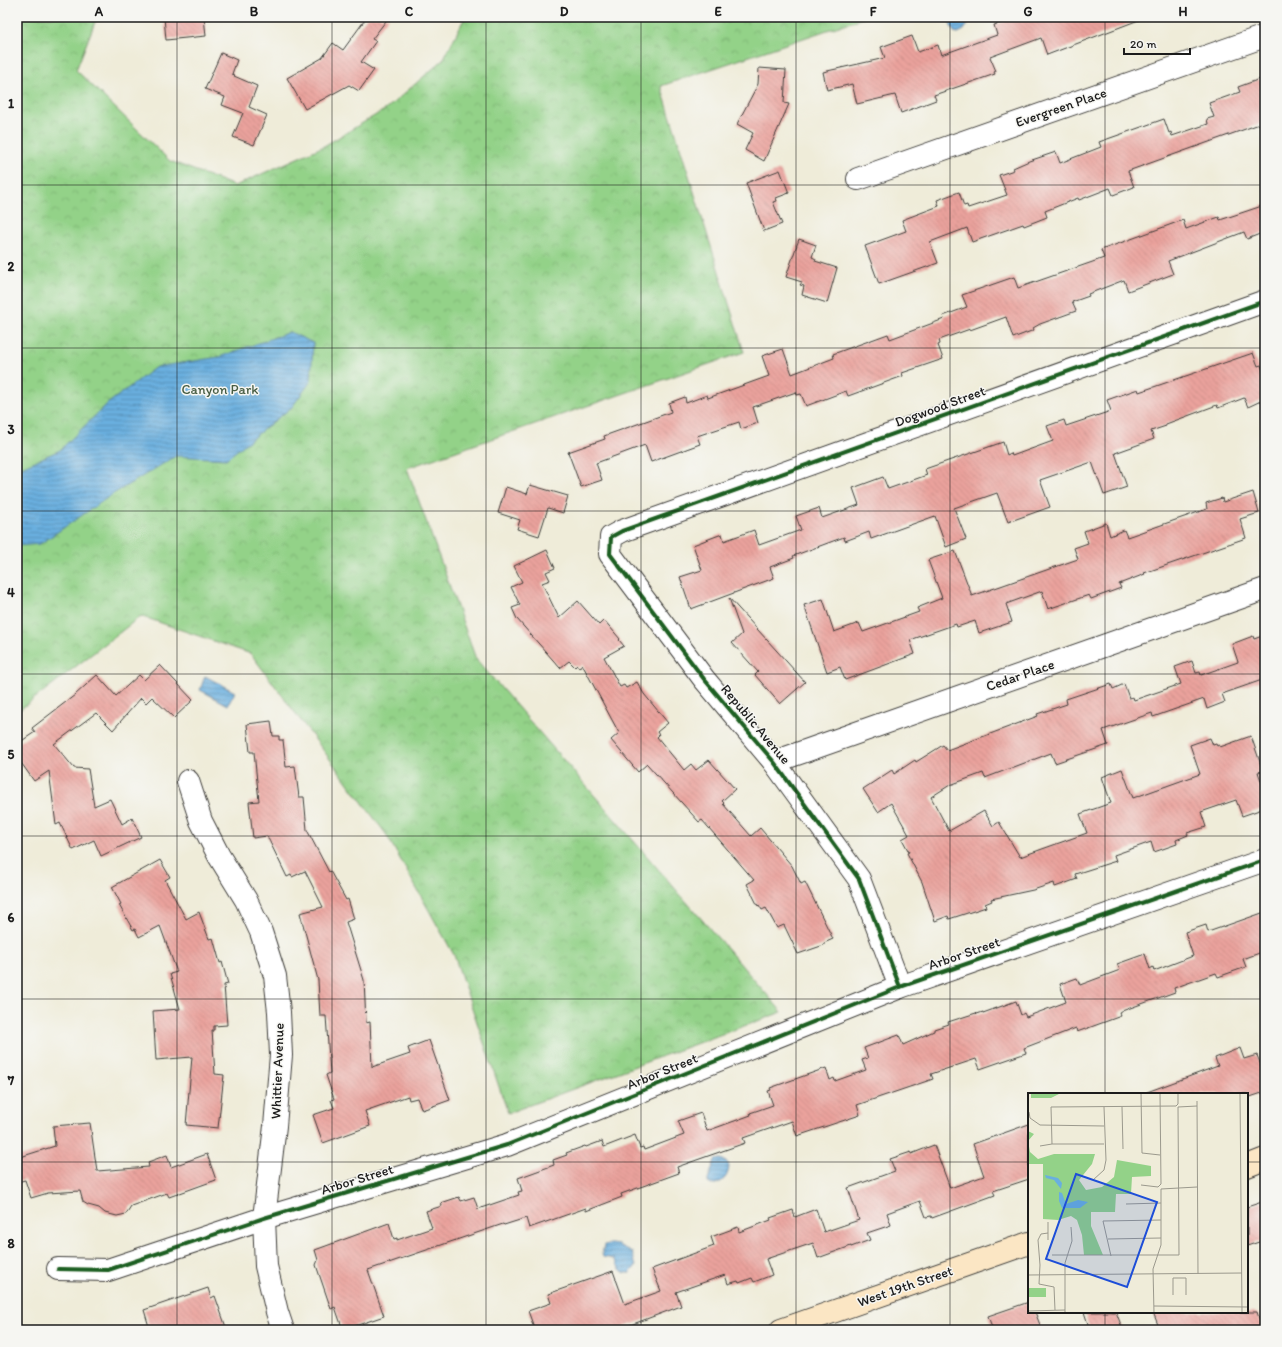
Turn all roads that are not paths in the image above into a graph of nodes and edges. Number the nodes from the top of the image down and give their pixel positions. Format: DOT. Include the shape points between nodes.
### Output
graph roads {
  1 [pos="1265,36"];
  2 [pos="858,179"];
  3 [pos="1265,301"];
  4 [pos="622,531"];
  5 [pos="1265,589"];
  6 [pos="774,762"];
  7 [pos="188,781"];
  8 [pos="1265,860"];
  9 [pos="900,987"];
  10 [pos="1265,1159"];
  11 [pos="1248,1166"];
  12 [pos="264,1218"];
  13 [pos="1028,1243"];
  14 [pos="58,1269"];
  15 [pos="283,1330"];
  16 [pos="780,1330"];
  1 -- 2 [label="street, Evergreen Place"];
  3 -- 4 [label="street, Dogwood Street"];
  4 -- 6 [label="street, Republic Avenue" via="611,537 610,554 704,679"];
  5 -- 6 [label="street, Cedar Place"];
  6 -- 9 [label="street, Republic Avenue" via="859,879"];
  7 -- 12 [label="street, Whittier Avenue" via="201,821 246,900 275,976 281,1055 276,1126"];
  8 -- 9 [label="street, Arbor Street"];
  9 -- 12 [label="street, Arbor Street" via="507,1146"];
  10 -- 11 [label="street"];
  12 -- 14 [label="street, Arbor Street" via="108,1270"];
  12 -- 15 [label="street, Whittier Avenue" via="266,1266"];
  13 -- 16 [label="street, West 19th Street"];
}
